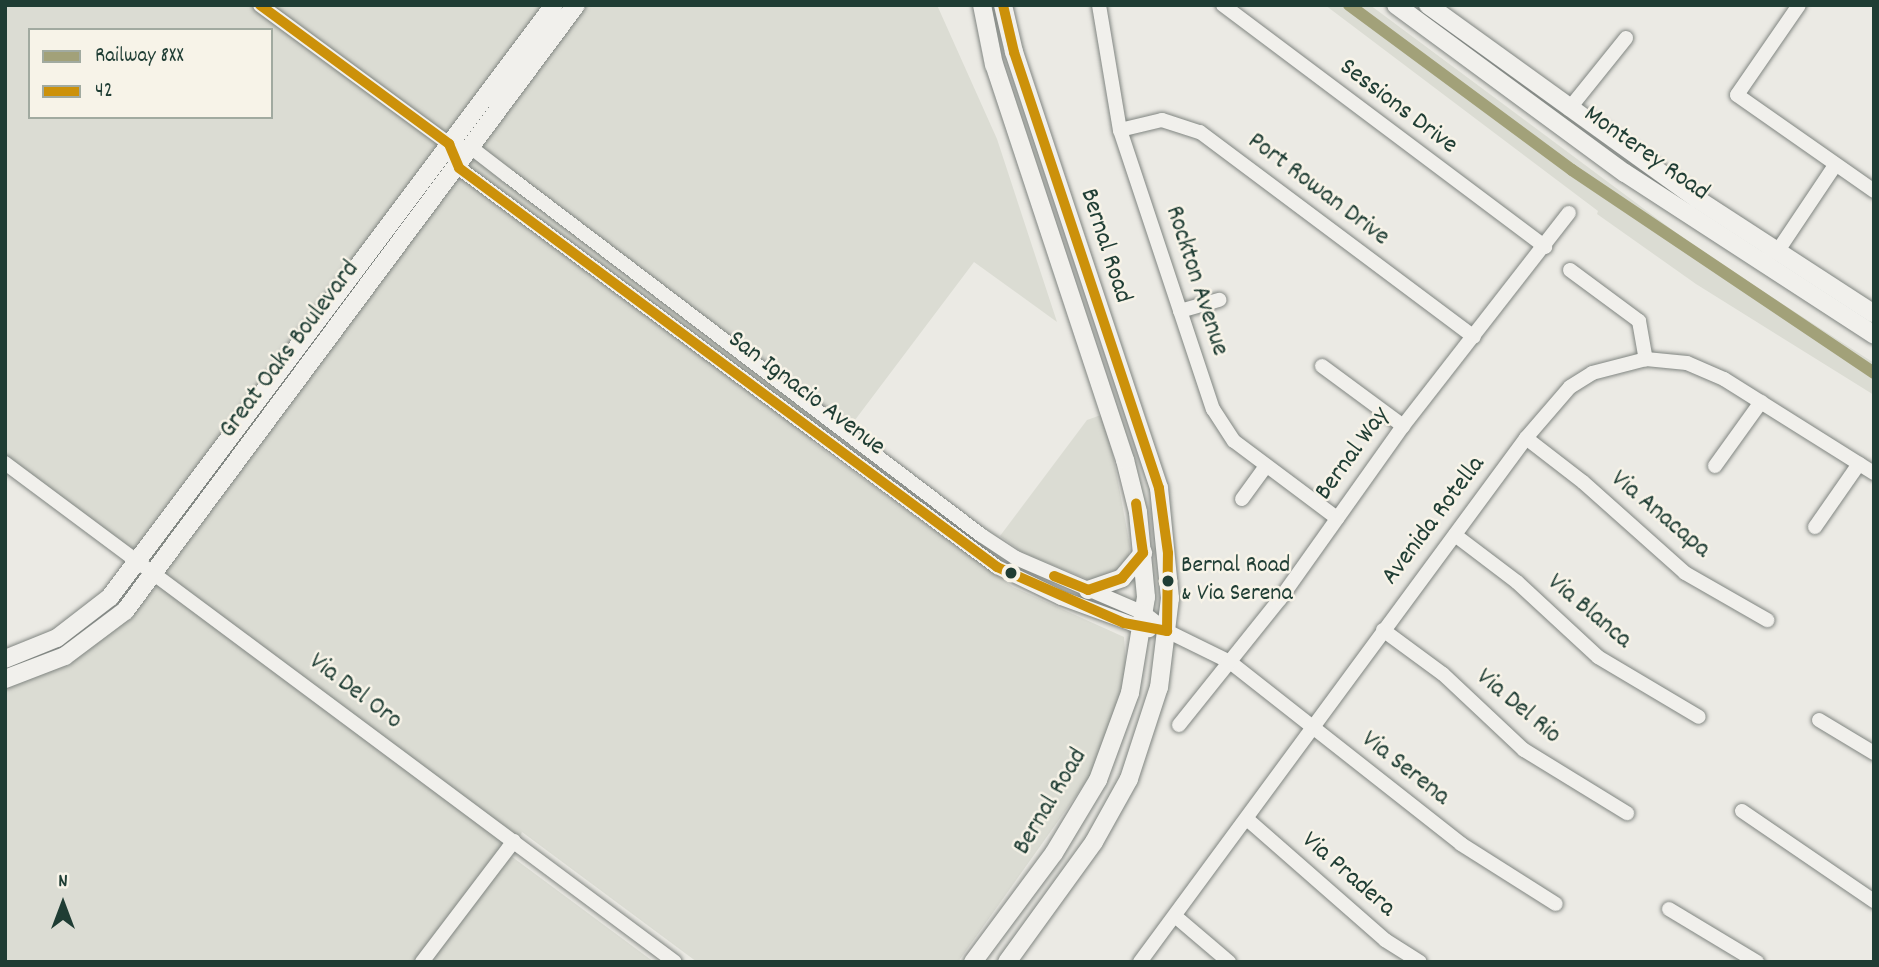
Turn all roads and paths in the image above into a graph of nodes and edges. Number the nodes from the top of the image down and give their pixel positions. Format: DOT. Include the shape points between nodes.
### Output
graph roads {
  1 [pos="260,5"];
  2 [pos="554,5"];
  3 [pos="576,5"];
  4 [pos="982,5"];
  5 [pos="1003,5"];
  6 [pos="1099,5"];
  7 [pos="1223,5"];
  8 [pos="1396,5"];
  9 [pos="1428,5"];
  10 [pos="1799,5"];
  11 [pos="1626,37"];
  12 [pos="1569,109"];
  13 [pos="1120,130"];
  14 [pos="449,144"];
  15 [pos="472,149"];
  16 [pos="1834,167"];
  17 [pos="459,168"];
  18 [pos="1874,191"];
  19 [pos="1569,213"];
  20 [pos="1545,247"];
  21 [pos="1745,253"];
  22 [pos="1777,253"];
  23 [pos="1570,270"];
  24 [pos="1219,300"];
  25 [pos="1180,312"];
  26 [pos="1874,314"];
  27 [pos="1874,335"];
  28 [pos="1474,337"];
  29 [pos="299,351"];
  30 [pos="1646,359"];
  31 [pos="1322,366"];
  32 [pos="309,369"];
  33 [pos="1761,402"];
  34 [pos="1403,426"];
  35 [pos="1526,438"];
  36 [pos="5,463"];
  37 [pos="1859,464"];
  38 [pos="1266,466"];
  39 [pos="1715,466"];
  40 [pos="895,468"];
  41 [pos="1874,473"];
  42 [pos="879,480"];
  43 [pos="1242,499"];
  44 [pos="1337,518"];
  45 [pos="1815,527"];
  46 [pos="1455,535"];
  47 [pos="1143,553"];
  48 [pos="138,562"];
  49 [pos="156,575"];
  50 [pos="1088,590"];
  51 [pos="1767,620"];
  52 [pos="1142,621"];
  53 [pos="1383,630"];
  54 [pos="1167,631"];
  55 [pos="5,659"];
  56 [pos="1230,662"];
  57 [pos="5,679"];
  58 [pos="1699,717"];
  59 [pos="1819,720"];
  60 [pos="1179,725"];
  61 [pos="1313,727"];
  62 [pos="1874,753"];
  63 [pos="1742,811"];
  64 [pos="1627,813"];
  65 [pos="1247,819"];
  66 [pos="514,841"];
  67 [pos="1054,853"];
  68 [pos="1057,893"];
  69 [pos="1874,901"];
  70 [pos="1556,904"];
  71 [pos="1669,909"];
  72 [pos="1174,916"];
  73 [pos="422,962"];
  74 [pos="675,962"];
  75 [pos="973,962"];
  76 [pos="1006,962"];
  77 [pos="1140,962"];
  78 [pos="1229,962"];
  79 [pos="1420,962"];
  80 [pos="1757,962"];
  1 -- 14 [label="street, San Ignacio Avenue"];
  2 -- 14 [label="main road, Great Oaks Boulevard"];
  3 -- 15 [label="main road, Great Oaks Boulevard"];
  4 -- 47 [label="main road, Bernal Road" via="994,65 1125,460"];
  5 -- 54 [label="main road, Bernal Road" via="1014,52 1159,488 1168,553"];
  6 -- 13 [label="street, Rockton Avenue"];
  7 -- 20 [label="street, Sessions Drive"];
  8 -- 21 [label="main road, Monterey Road" via="1590,148"];
  9 -- 12 [label="main road, Monterey Road"];
  10 -- 16 [label="street" via="1737,94"];
  11 -- 12 [label="street"];
  12 -- 22 [label="main road, Monterey Road"];
  13 -- 25 [label="street, Rockton Avenue"];
  13 -- 28 [label="street, Port Rowan Drive" via="1161,120 1185,123"];
  14 -- 15 [label="street, San Ignacio Avenue"];
  14 -- 17 [label="street"];
  14 -- 29 [label="main road, Great Oaks Boulevard"];
  15 -- 17 [label="main road, Great Oaks Boulevard"];
  15 -- 40 [label="street, San Ignacio Avenue"];
  16 -- 18 [label="street"];
  16 -- 22 [label="street"];
  17 -- 32 [label="main road, Great Oaks Boulevard"];
  17 -- 42 [label="street, San Ignacio Avenue"];
  19 -- 20 [label="street, Bernal Way"];
  20 -- 28 [label="street, Bernal Way"];
  21 -- 22 [label="street"];
  21 -- 27 [label="main road, Monterey Road"];
  22 -- 26 [label="main road, Monterey Road"];
  23 -- 30 [label="street" via="1639,321"];
  24 -- 25 [label="street"];
  25 -- 38 [label="street, Rockton Avenue" via="1221,425"];
  28 -- 34 [label="street, Bernal Way"];
  29 -- 32 [label="main road"];
  29 -- 48 [label="main road, Great Oaks Boulevard"];
  30 -- 33 [label="street, Avenida Rotella" via="1687,363"];
  30 -- 35 [label="street, Avenida Rotella" via="1592,373 1570,387"];
  31 -- 34 [label="street"];
  32 -- 49 [label="main road, Great Oaks Boulevard"];
  33 -- 37 [label="street, Avenida Rotella"];
  33 -- 39 [label="street"];
  34 -- 44 [label="street, Bernal Way"];
  35 -- 46 [label="street, Avenida Rotella"];
  35 -- 51 [label="street, Via Anacapa" via="1685,573"];
  36 -- 48 [label="street, Via Del Oro"];
  37 -- 41 [label="street, Avenida Rotella"];
  37 -- 45 [label="street"];
  38 -- 43 [label="street"];
  38 -- 44 [label="street, Rockton Avenue"];
  40 -- 42 [label="street"];
  40 -- 50 [label="street, San Ignacio Avenue" via="1016,558"];
  42 -- 52 [label="street, San Ignacio Avenue" via="1007,573"];
  44 -- 56 [label="street, Bernal Way"];
  46 -- 53 [label="street, Avenida Rotella"];
  46 -- 58 [label="street, Via Blanca" via="1517,582 1598,657"];
  47 -- 50 [label="main road" via="1122,579"];
  47 -- 52 [label="main road, Bernal Road"];
  48 -- 49 [label="street, Via Del Oro"];
  48 -- 55 [label="main road, Great Oaks Boulevard" via="110,597 57,638"];
  49 -- 57 [label="main road, Great Oaks Boulevard" via="91,641"];
  49 -- 66 [label="street, Via Del Oro"];
  50 -- 52 [label="street, San Ignacio Avenue"];
  52 -- 54 [label="street, San Ignacio Avenue"];
  52 -- 67 [label="main road, Bernal Road" via="1130,693 1111,751 1088,800"];
  53 -- 61 [label="street, Avenida Rotella"];
  53 -- 64 [label="street, Via Del Rio" via="1443,674 1524,750"];
  54 -- 56 [label="street, San Ignacio Avenue"];
  54 -- 68 [label="main road, Bernal Road" via="1154,707 1129,779 1094,842"];
  56 -- 60 [label="street, Bernal Way"];
  56 -- 61 [label="street, Via Serena"];
  59 -- 62 [label="street"];
  61 -- 65 [label="street, Avenida Rotella"];
  61 -- 70 [label="street, Via Serena" via="1461,844"];
  63 -- 69 [label="street"];
  65 -- 72 [label="street, Avenida Rotella"];
  65 -- 79 [label="street, Via Pradera" via="1385,940"];
  66 -- 73 [label="street"];
  66 -- 74 [label="street, Via Del Oro"];
  67 -- 68 [label="main road"];
  67 -- 75 [label="main road, Bernal Road"];
  68 -- 76 [label="main road, Bernal Road"];
  71 -- 80 [label="street"];
  72 -- 77 [label="street, Avenida Rotella"];
  72 -- 78 [label="street"];
}
